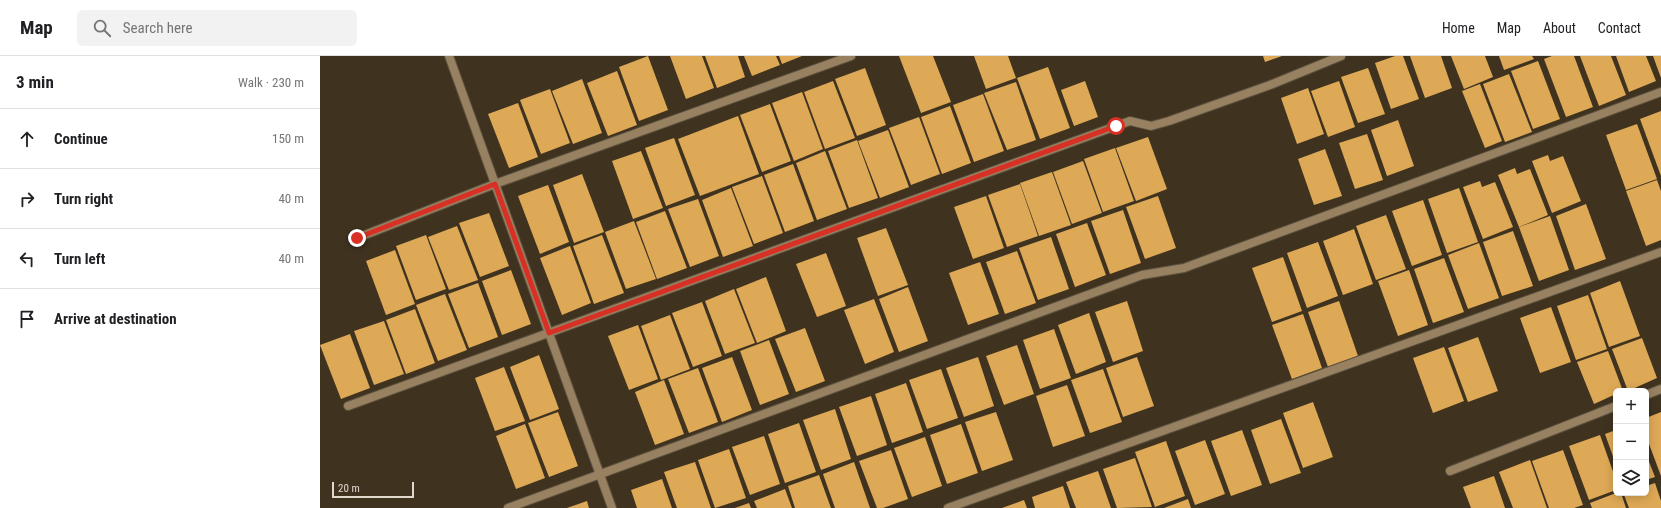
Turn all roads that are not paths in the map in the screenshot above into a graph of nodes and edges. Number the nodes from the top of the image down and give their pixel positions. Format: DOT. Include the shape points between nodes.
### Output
graph roads {
  1 [pos="449,56"];
  2 [pos="851,56"];
  3 [pos="1341,56"];
  4 [pos="1661,92"];
  5 [pos="495,184"];
  6 [pos="357,238"];
  7 [pos="1661,252"];
  8 [pos="549,333"];
  9 [pos="1661,389"];
  10 [pos="1649,394"];
  11 [pos="348,406"];
  12 [pos="1613,407"];
  13 [pos="1450,471"];
  14 [pos="600,474"];
  15 [pos="508,508"];
  16 [pos="612,508"];
  17 [pos="948,508"];
  1 -- 5 [label="street"];
  2 -- 5 [label="street"];
  3 -- 8 [label="street" via="1270,85 1169,121 1151,126 1130,121"];
  4 -- 14 [label="street" via="1184,268 1142,275"];
  5 -- 6 [label="street"];
  5 -- 8 [label="street"];
  7 -- 17 [label="street"];
  8 -- 11 [label="street"];
  8 -- 14 [label="street"];
  9 -- 10 [label="street"];
  12 -- 13 [label="street"];
  14 -- 15 [label="street"];
  14 -- 16 [label="street"];
}
